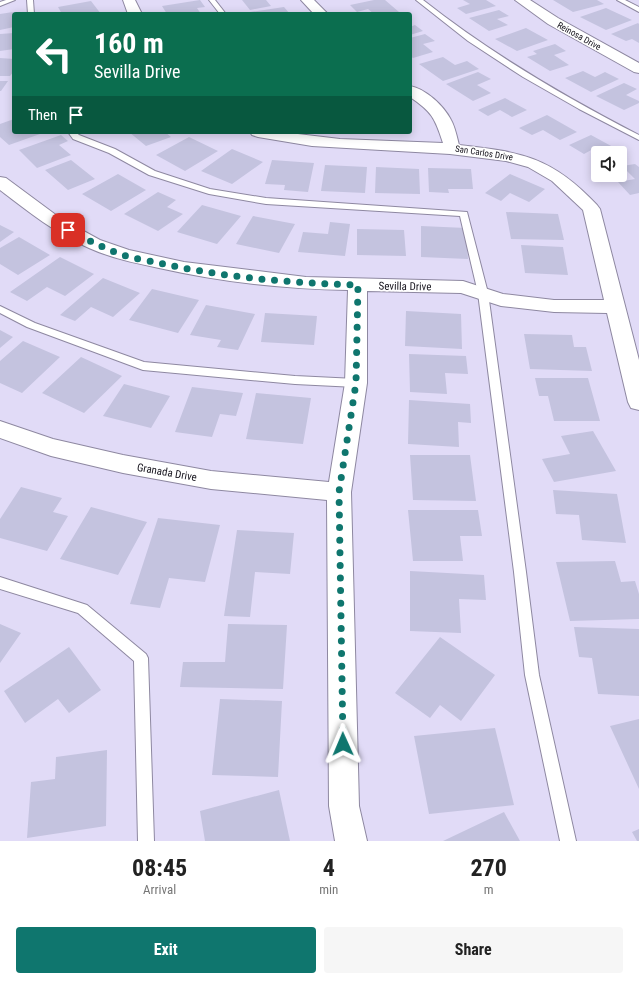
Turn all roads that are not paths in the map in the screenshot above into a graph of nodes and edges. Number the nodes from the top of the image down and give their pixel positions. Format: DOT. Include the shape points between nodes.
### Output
graph roads {
  1 [pos="12,0"];
  2 [pos="30,0"];
  3 [pos="129,0"];
  4 [pos="212,0"];
  5 [pos="307,0"];
  6 [pos="419,0"];
  7 [pos="521,0"];
  8 [pos="620,0"];
  9 [pos="0,4"];
  10 [pos="639,10"];
  11 [pos="31,12"];
  12 [pos="134,12"];
  13 [pos="221,12"];
  14 [pos="319,12"];
  15 [pos="639,69"];
  16 [pos="412,91"];
  17 [pos="74,134"];
  18 [pos="266,134"];
  19 [pos="639,138"];
  20 [pos="452,148"];
  21 [pos="0,182"];
  22 [pos="358,285"];
  23 [pos="483,293"];
  24 [pos="615,307"];
  25 [pos="0,309"];
  26 [pos="356,383"];
  27 [pos="639,402"];
  28 [pos="0,429"];
  29 [pos="339,492"];
  30 [pos="0,584"];
  31 [pos="146,841"];
  32 [pos="351,841"];
  33 [pos="568,841"];
  1 -- 9 [label="lane"];
  2 -- 11 [label="lane"];
  3 -- 12 [label="street"];
  4 -- 13 [label="lane"];
  5 -- 14 [label="street"];
  6 -- 19 [label="lane" via="479,46"];
  7 -- 15 [label="street, Reinosa Drive"];
  8 -- 10 [label="lane"];
  16 -- 20 [label="street" via="430,103 444,121"];
  17 -- 23 [label="lane" via="152,173 209,191 266,201 464,214"];
  18 -- 20 [label="street, San Carlos Drive" via="282,138 341,143"];
  20 -- 24 [label="street, San Carlos Drive" via="516,158 536,165 576,192 591,209"];
  21 -- 22 [label="street, Sevilla Drive" via="54,222 94,244 124,255 184,268 240,276"];
  22 -- 23 [label="street, Sevilla Drive" via="463,287"];
  22 -- 26 [label="street"];
  23 -- 24 [label="street, Sevilla Drive" via="500,300 554,306"];
  23 -- 33 [label="lane" via="532,675"];
  24 -- 27 [label="street, San Carlos Drive"];
  25 -- 26 [label="lane" via="32,325 144,366"];
  26 -- 29 [label="street"];
  28 -- 29 [label="street, Granada Drive" via="51,447 123,464 211,480"];
  29 -- 32 [label="street" via="344,806"];
  30 -- 31 [label="lane" via="82,610 141,658"];
}
